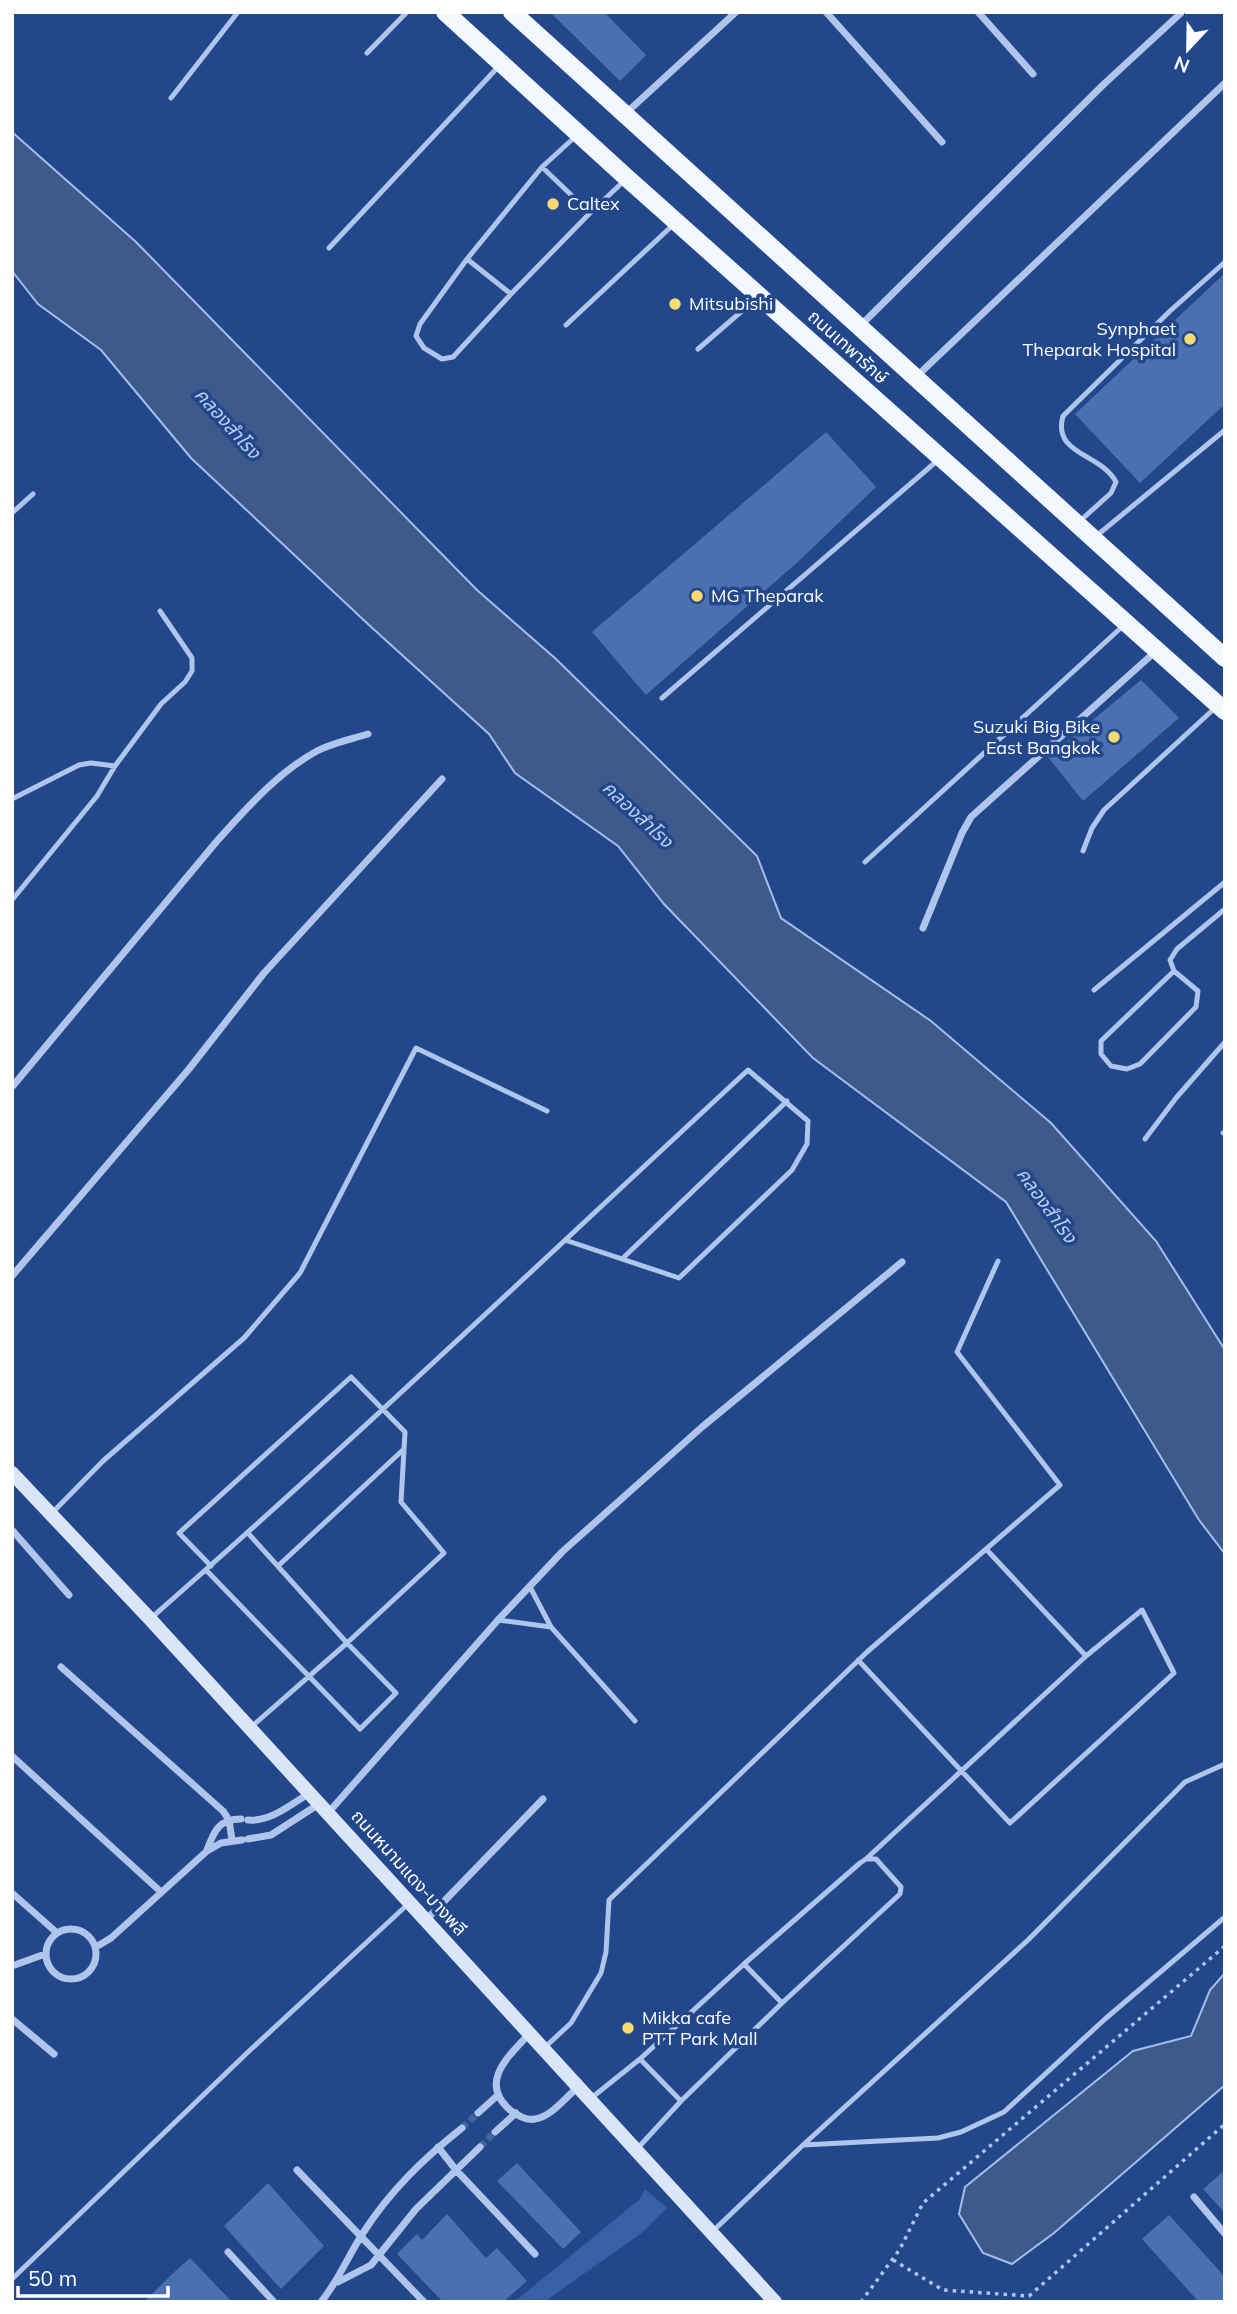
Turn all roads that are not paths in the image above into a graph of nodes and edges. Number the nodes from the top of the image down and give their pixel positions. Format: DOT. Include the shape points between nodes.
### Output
graph roads {
  1 [pos="238,12"];
  2 [pos="407,12"];
  3 [pos="445,12"];
  4 [pos="736,12"];
  5 [pos="826,12"];
  6 [pos="978,12"];
  7 [pos="1182,12"];
  8 [pos="516,14"];
  9 [pos="367,53"];
  10 [pos="501,63"];
  11 [pos="1033,74"];
  12 [pos="1225,83"];
  13 [pos="171,98"];
  14 [pos="625,115"];
  15 [pos="578,134"];
  16 [pos="942,142"];
  17 [pos="542,167"];
  18 [pos="627,178"];
  19 [pos="590,213"];
  20 [pos="676,222"];
  21 [pos="330,248"];
  22 [pos="467,259"];
  23 [pos="1225,262"];
  24 [pos="512,294"];
  25 [pos="759,296"];
  26 [pos="566,325"];
  27 [pos="859,327"];
  28 [pos="698,349"];
  29 [pos="915,377"];
  30 [pos="1225,430"];
  31 [pos="940,458"];
  32 [pos="33,494"];
  33 [pos="12,513"];
  34 [pos="1077,524"];
  35 [pos="1094,539"];
  36 [pos="160,611"];
  37 [pos="1126,623"];
  38 [pos="1157,650"];
  39 [pos="1225,658"];
  40 [pos="662,698"];
  41 [pos="1222,708"];
  42 [pos="369,734"];
  43 [pos="116,766"];
  44 [pos="442,779"];
  45 [pos="12,799"];
  46 [pos="1083,851"];
  47 [pos="865,862"];
  48 [pos="1225,881"];
  49 [pos="12,900"];
  50 [pos="1225,909"];
  51 [pos="923,929"];
  52 [pos="1174,971"];
  53 [pos="1094,990"];
  54 [pos="1225,1042"];
  55 [pos="12,1087"];
  56 [pos="787,1101"];
  57 [pos="547,1111"];
  58 [pos="1145,1139"];
  59 [pos="565,1240"];
  60 [pos="622,1259"];
  61 [pos="998,1261"];
  62 [pos="902,1262"];
  63 [pos="12,1276"];
  64 [pos="383,1408"];
  65 [pos="404,1450"];
  66 [pos="12,1473"];
  67 [pos="51,1514"];
  68 [pos="12,1530"];
  69 [pos="248,1533"];
  70 [pos="986,1549"];
  71 [pos="278,1566"];
  72 [pos="209,1568"];
  73 [pos="530,1587"];
  74 [pos="69,1595"];
  75 [pos="150,1619"];
  76 [pos="498,1620"];
  77 [pos="551,1628"];
  78 [pos="347,1643"];
  79 [pos="1086,1656"];
  80 [pos="858,1660"];
  81 [pos="61,1667"];
  82 [pos="309,1676"];
  83 [pos="635,1721"];
  84 [pos="250,1728"];
  85 [pos="12,1756"];
  86 [pos="1225,1764"];
  87 [pos="960,1771"];
  88 [pos="543,1799"];
  89 [pos="319,1803"];
  90 [pos="229,1820"];
  91 [pos="232,1840"];
  92 [pos="207,1851"];
  93 [pos="866,1859"];
  94 [pos="161,1892"];
  95 [pos="12,1893"];
  96 [pos="410,1902"];
  97 [pos="1225,1917"];
  98 [pos="426,1920"];
  99 [pos="56,1933"];
  100 [pos="96,1947"];
  101 [pos="45,1954"];
  102 [pos="744,1964"];
  103 [pos="12,1966"];
  104 [pos="782,2003"];
  105 [pos="12,2019"];
  106 [pos="530,2034"];
  107 [pos="544,2049"];
  108 [pos="54,2054"];
  109 [pos="640,2059"];
  110 [pos="578,2087"];
  111 [pos="498,2095"];
  112 [pos="590,2099"];
  113 [pos="681,2101"];
  114 [pos="478,2113"];
  115 [pos="516,2113"];
  116 [pos="462,2128"];
  117 [pos="495,2132"];
  118 [pos="803,2145"];
  119 [pos="438,2147"];
  120 [pos="480,2147"];
  121 [pos="636,2150"];
  122 [pos="456,2169"];
  123 [pos="297,2170"];
  124 [pos="1194,2197"];
  125 [pos="711,2232"];
  126 [pos="1225,2234"];
  127 [pos="361,2236"];
  128 [pos="228,2252"];
  129 [pos="535,2254"];
  130 [pos="379,2255"];
  131 [pos="12,2279"];
  132 [pos="337,2282"];
  133 [pos="274,2302"];
  134 [pos="321,2302"];
  135 [pos="424,2302"];
  136 [pos="775,2302"];
  1 -- 13 [label="lane"];
  2 -- 9 [label="lane"];
  3 -- 10 [label="main road, ถนนเทพารักษ์"];
  4 -- 14 [label="street"];
  5 -- 16 [label="street"];
  6 -- 11 [label="street"];
  7 -- 27 [label="street"];
  8 -- 14 [label="main road, ถนนเทพารักษ์"];
  10 -- 15 [label="main road, ถนนเทพารักษ์"];
  10 -- 21 [label="lane"];
  12 -- 29 [label="street"];
  14 -- 27 [label="main road, ถนนเทพารักษ์"];
  15 -- 17 [label="lane"];
  15 -- 18 [label="main road, ถนนเทพารักษ์"];
  17 -- 19 [label="lane"];
  17 -- 22 [label="lane"];
  18 -- 19 [label="lane"];
  18 -- 20 [label="main road, ถนนเทพารักษ์"];
  19 -- 24 [label="lane"];
  20 -- 25 [label="main road, ถนนเทพารักษ์"];
  20 -- 26 [label="lane"];
  22 -- 24 [label="lane"];
  22 -- 24 [label="lane" via="420,324 416,336 424,348 442,359 453,357"];
  23 -- 34 [label="lane" via="1063,416 1061,437 1111,472 1116,482 1111,493"];
  25 -- 28 [label="lane"];
  25 -- 31 [label="main road, ถนนเทพารักษ์"];
  27 -- 29 [label="main road, ถนนเทพารักษ์"];
  29 -- 34 [label="main road, ถนนเทพารักษ์"];
  30 -- 35 [label="lane"];
  31 -- 37 [label="main road, ถนนเทพารักษ์"];
  31 -- 40 [label="lane"];
  32 -- 33 [label="lane"];
  34 -- 35 [label="main road, ถนนเทพารักษ์"];
  35 -- 39 [label="main road, ถนนเทพารักษ์"];
  36 -- 43 [label="lane" via="192,658 192,671 161,704"];
  37 -- 38 [label="main road, ถนนเทพารักษ์"];
  37 -- 47 [label="lane"];
  38 -- 41 [label="main road, ถนนเทพารักษ์"];
  38 -- 51 [label="street" via="971,817"];
  41 -- 46 [label="lane" via="1104,810"];
  42 -- 55 [label="street" via="318,750 249,806"];
  43 -- 45 [label="lane" via="79,765"];
  43 -- 49 [label="lane"];
  44 -- 63 [label="street" via="264,973 189,1069"];
  48 -- 53 [label="lane"];
  50 -- 52 [label="lane" via="1177,949 1170,960"];
  52 -- 52 [label="lane" via="1101,1041 1101,1054 1111,1066 1127,1069 1140,1064 1196,1007 1198,991"];
  54 -- 58 [label="lane"];
  56 -- 59 [label="lane" via="748,1070"];
  56 -- 60 [label="lane"];
  56 -- 60 [label="lane" via="808,1121 807,1144 792,1170 679,1278"];
  57 -- 67 [label="lane" via="416,1048 300,1273 244,1338 103,1461"];
  59 -- 60 [label="lane"];
  59 -- 64 [label="lane"];
  61 -- 70 [label="lane" via="957,1352 1060,1485"];
  62 -- 73 [label="street" via="702,1427 562,1552"];
  64 -- 65 [label="lane" via="405,1432"];
  64 -- 69 [label="lane"];
  64 -- 72 [label="lane" via="351,1377 179,1533"];
  65 -- 71 [label="lane"];
  65 -- 78 [label="lane" via="401,1502 444,1553"];
  66 -- 67 [label="main road, ถนนหนามแดง-บางพลี"];
  67 -- 75 [label="main road, ถนนหนามแดง-บางพลี"];
  68 -- 74 [label="street"];
  69 -- 71 [label="lane"];
  69 -- 72 [label="lane"];
  70 -- 79 [label="lane"];
  70 -- 80 [label="lane"];
  71 -- 78 [label="lane"];
  72 -- 75 [label="lane"];
  72 -- 82 [label="lane"];
  73 -- 76 [label="street"];
  73 -- 77 [label="lane"];
  75 -- 84 [label="main road, ถนนหนามแดง-บางพลี"];
  76 -- 77 [label="lane"];
  76 -- 89 [label="street"];
  77 -- 83 [label="lane"];
  78 -- 82 [label="lane"];
  78 -- 82 [label="lane" via="396,1693 360,1729"];
  79 -- 87 [label="lane"];
  79 -- 87 [label="lane" via="1142,1610 1174,1673 1010,1822"];
  80 -- 87 [label="lane"];
  80 -- 107 [label="lane" via="609,1900 601,1973 571,2023"];
  81 -- 90 [label="street"];
  82 -- 84 [label="lane"];
  84 -- 89 [label="main road, ถนนหนามแดง-บางพลี"];
  85 -- 94 [label="street"];
  86 -- 118 [label="lane" via="1185,1782 1028,1940"];
  87 -- 93 [label="lane"];
  88 -- 98 [label="street"];
  89 -- 90 [label="street" via="268,1818"];
  89 -- 91 [label="street" via="271,1835"];
  89 -- 96 [label="main road, ถนนหนามแดง-บางพลี"];
  90 -- 91 [label="street"];
  90 -- 92 [label="street" via="213,1833"];
  91 -- 92 [label="street"];
  92 -- 94 [label="street"];
  93 -- 102 [label="lane"];
  93 -- 104 [label="lane" via="876,1859 901,1886 900,1894"];
  94 -- 100 [label="street"];
  95 -- 99 [label="street"];
  96 -- 98 [label="main road, ถนนหนามแดง-บางพลี"];
  96 -- 131 [label="lane"];
  97 -- 118 [label="lane" via="1004,2112 938,2138"];
  98 -- 106 [label="main road, ถนนหนามแดง-บางพลี"];
  99 -- 100 [label="street" via="79,1929"];
  99 -- 101 [label="street"];
  100 -- 101 [label="street" via="96,1959 80,1978 56,1975"];
  101 -- 103 [label="street"];
  102 -- 104 [label="lane"];
  102 -- 109 [label="lane"];
  104 -- 113 [label="lane"];
  105 -- 108 [label="street"];
  106 -- 107 [label="main road, ถนนหนามแดง-บางพลี"];
  106 -- 111 [label="street" via="505,2060 496,2084"];
  107 -- 110 [label="main road, ถนนหนามแดง-บางพลี"];
  109 -- 112 [label="lane"];
  109 -- 113 [label="lane"];
  110 -- 112 [label="main road, ถนนหนามแดง-บางพลี"];
  110 -- 115 [label="street" via="545,2116 534,2120"];
  111 -- 114 [label="street"];
  111 -- 115 [label="street"];
  112 -- 121 [label="main road, ถนนหนามแดง-บางพลี"];
  113 -- 121 [label="lane"];
  115 -- 117 [label="street"];
  116 -- 119 [label="street"];
  118 -- 125 [label="lane"];
  119 -- 122 [label="street"];
  119 -- 127 [label="street" via="396,2188"];
  120 -- 122 [label="street"];
  121 -- 125 [label="main road, ถนนหนามแดง-บางพลี"];
  122 -- 129 [label="street"];
  122 -- 130 [label="street"];
  123 -- 127 [label="street"];
  124 -- 126 [label="street"];
  125 -- 136 [label="main road, ถนนหนามแดง-บางพลี"];
  127 -- 130 [label="street"];
  127 -- 132 [label="street"];
  128 -- 133 [label="street"];
  130 -- 132 [label="street" via="371,2265"];
  130 -- 135 [label="street"];
  132 -- 134 [label="street"];
}
